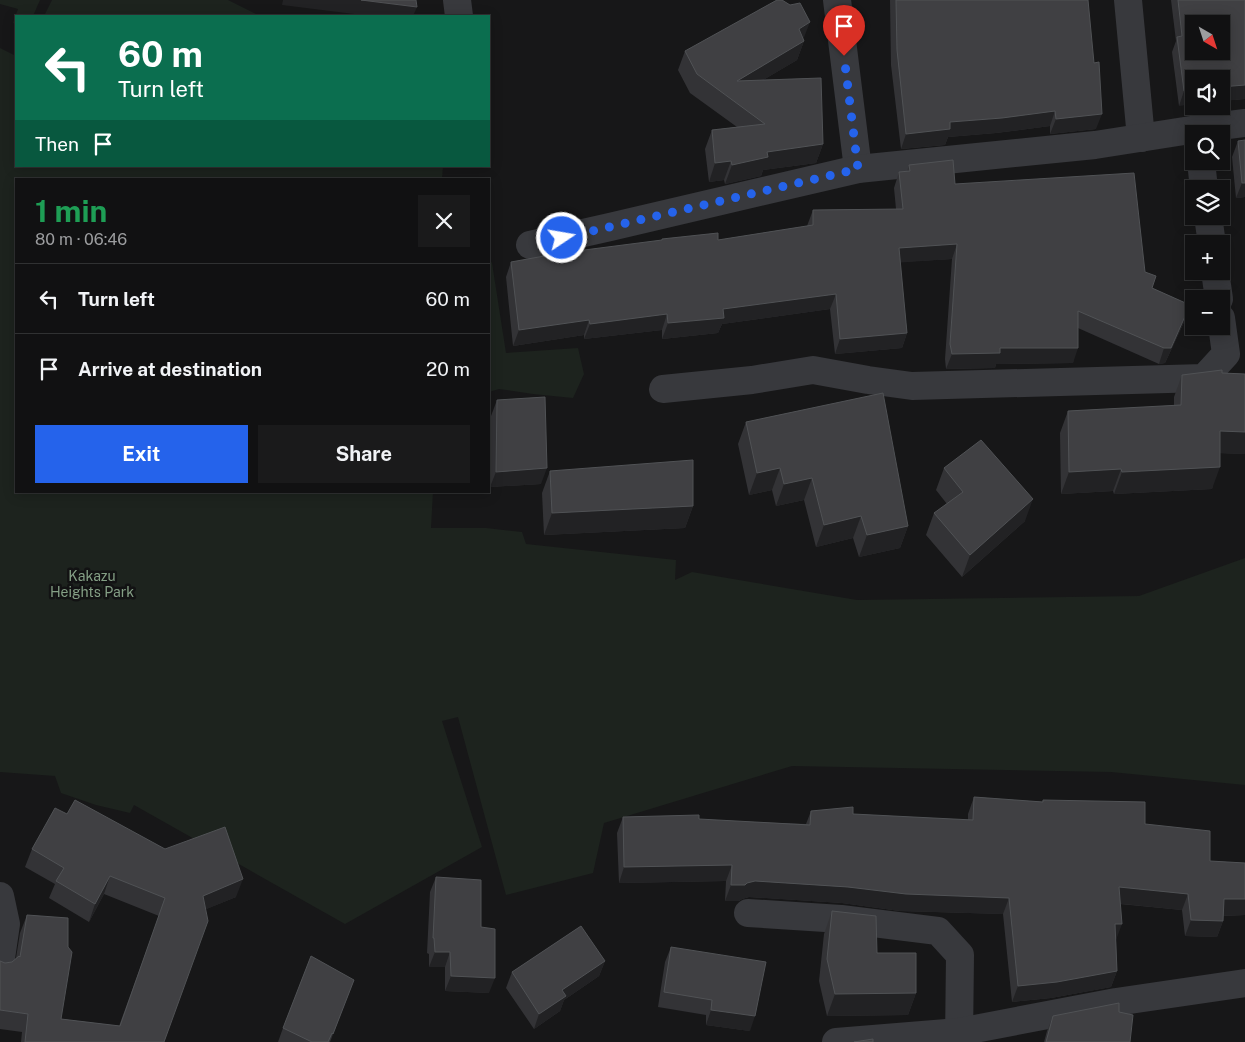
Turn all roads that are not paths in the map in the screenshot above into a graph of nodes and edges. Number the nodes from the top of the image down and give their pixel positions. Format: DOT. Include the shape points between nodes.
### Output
graph roads {
  1 [pos="457,0"];
  2 [pos="837,0"];
  3 [pos="1128,0"];
  4 [pos="459,15"];
  5 [pos="1245,122"];
  6 [pos="1229,125"];
  7 [pos="1185,132"];
  8 [pos="1141,138"];
  9 [pos="858,169"];
  10 [pos="530,245"];
  11 [pos="1223,335"];
  12 [pos="663,390"];
  13 [pos="0,896"];
  14 [pos="748,912"];
  15 [pos="0,965"];
  16 [pos="1245,983"];
  17 [pos="959,1037"];
  18 [pos="836,1042"];
  1 -- 4 [label="street"];
  2 -- 9 [label="street"];
  3 -- 8 [label="street"];
  5 -- 6 [label="street"];
  7 -- 8 [label="street"];
  8 -- 9 [label="street" via="1095,146"];
  9 -- 10 [label="street"];
  11 -- 12 [label="street" via="1226,354 1204,378 912,386 813,370"];
  13 -- 15 [label="street" via="6,924"];
  14 -- 17 [label="street" via="938,930 960,955"];
  16 -- 17 [label="street" via="1116,1002"];
  17 -- 18 [label="street"];
}
